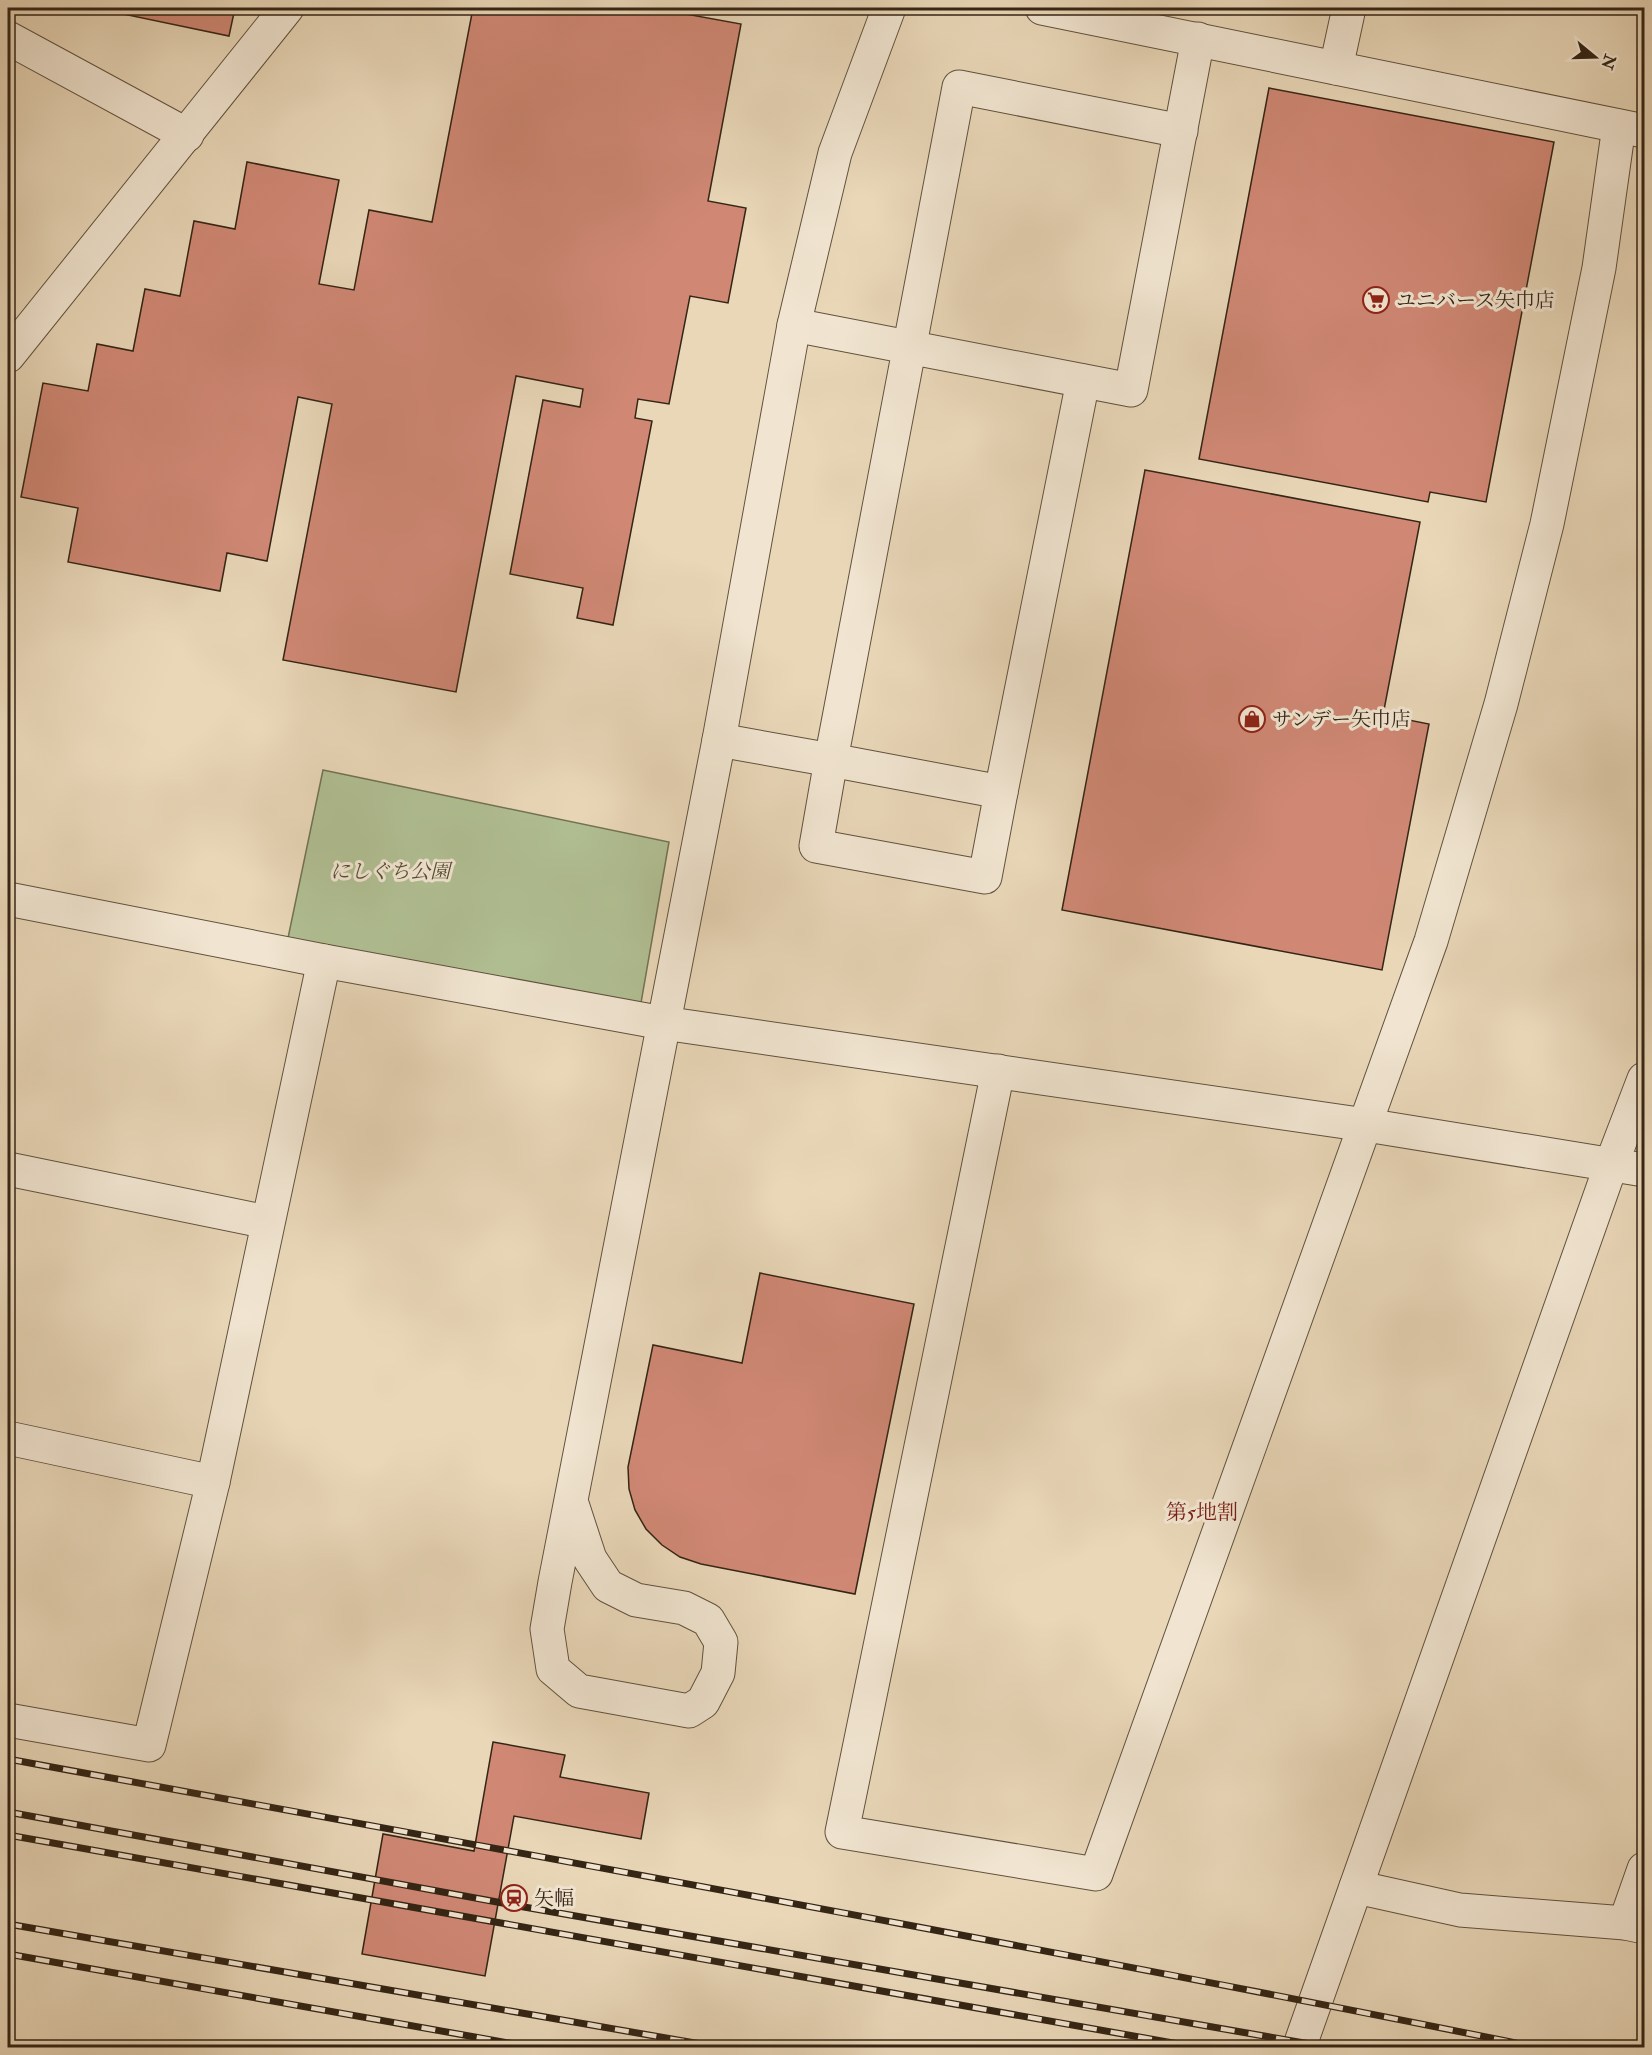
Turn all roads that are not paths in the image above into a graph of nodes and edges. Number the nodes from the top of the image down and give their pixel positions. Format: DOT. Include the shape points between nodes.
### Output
graph roads {
  1 [pos="287,8"];
  2 [pos="889,8"];
  3 [pos="1042,8"];
  4 [pos="1349,8"];
  5 [pos="8,38"];
  6 [pos="1198,39"];
  7 [pos="1336,68"];
  8 [pos="1631,129"];
  9 [pos="1181,131"];
  10 [pos="187,135"];
  11 [pos="794,325"];
  12 [pos="909,347"];
  13 [pos="8,356"];
  14 [pos="1083,381"];
  15 [pos="719,740"];
  16 [pos="831,760"];
  17 [pos="1001,792"];
  18 [pos="8,899"];
  19 [pos="324,961"];
  20 [pos="663,1023"];
  21 [pos="998,1071"];
  22 [pos="1644,1080"];
  23 [pos="1366,1125"];
  24 [pos="1611,1165"];
  25 [pos="8,1169"];
  26 [pos="1644,1170"];
  27 [pos="267,1222"];
  28 [pos="8,1438"];
  29 [pos="213,1482"];
  30 [pos="571,1501"];
  31 [pos="8,1720"];
  32 [pos="1644,1869"];
  33 [pos="1356,1887"];
  34 [pos="1634,1925"];
  35 [pos="1299,2048"];
  1 -- 10 [label="street"];
  2 -- 11 [label="street" via="835,153"];
  3 -- 6 [label="street"];
  4 -- 7 [label="street"];
  5 -- 10 [label="street"];
  6 -- 7 [label="street"];
  6 -- 9 [label="street"];
  7 -- 8 [label="street"];
  8 -- 23 [label="street" via="1544,535 1501,704 1435,930"];
  9 -- 12 [label="street" via="959,87"];
  9 -- 14 [label="street" via="1131,390"];
  10 -- 13 [label="street"];
  11 -- 12 [label="street"];
  11 -- 15 [label="street"];
  12 -- 14 [label="street"];
  12 -- 16 [label="street"];
  14 -- 17 [label="street"];
  15 -- 16 [label="street"];
  15 -- 20 [label="street"];
  16 -- 17 [label="street"];
  16 -- 17 [label="street" via="816,846 985,877"];
  18 -- 19 [label="street"];
  19 -- 20 [label="street"];
  19 -- 27 [label="street"];
  20 -- 21 [label="street"];
  20 -- 30 [label="street"];
  21 -- 23 [label="street"];
  21 -- 23 [label="street" via="842,1832 1096,1874"];
  22 -- 24 [label="street"];
  23 -- 24 [label="street"];
  24 -- 26 [label="street"];
  24 -- 33 [label="street"];
  25 -- 27 [label="street"];
  27 -- 29 [label="street"];
  28 -- 29 [label="street"];
  29 -- 31 [label="street" via="149,1745"];
  30 -- 30 [label="street" via="591,1559 608,1586 636,1600 684,1608 708,1620 721,1642 718,1673 703,1702 689,1711 579,1691 553,1669 547,1629"];
  32 -- 34 [label="street"];
  33 -- 34 [label="street" via="1460,1910"];
  33 -- 35 [label="street"];
}
